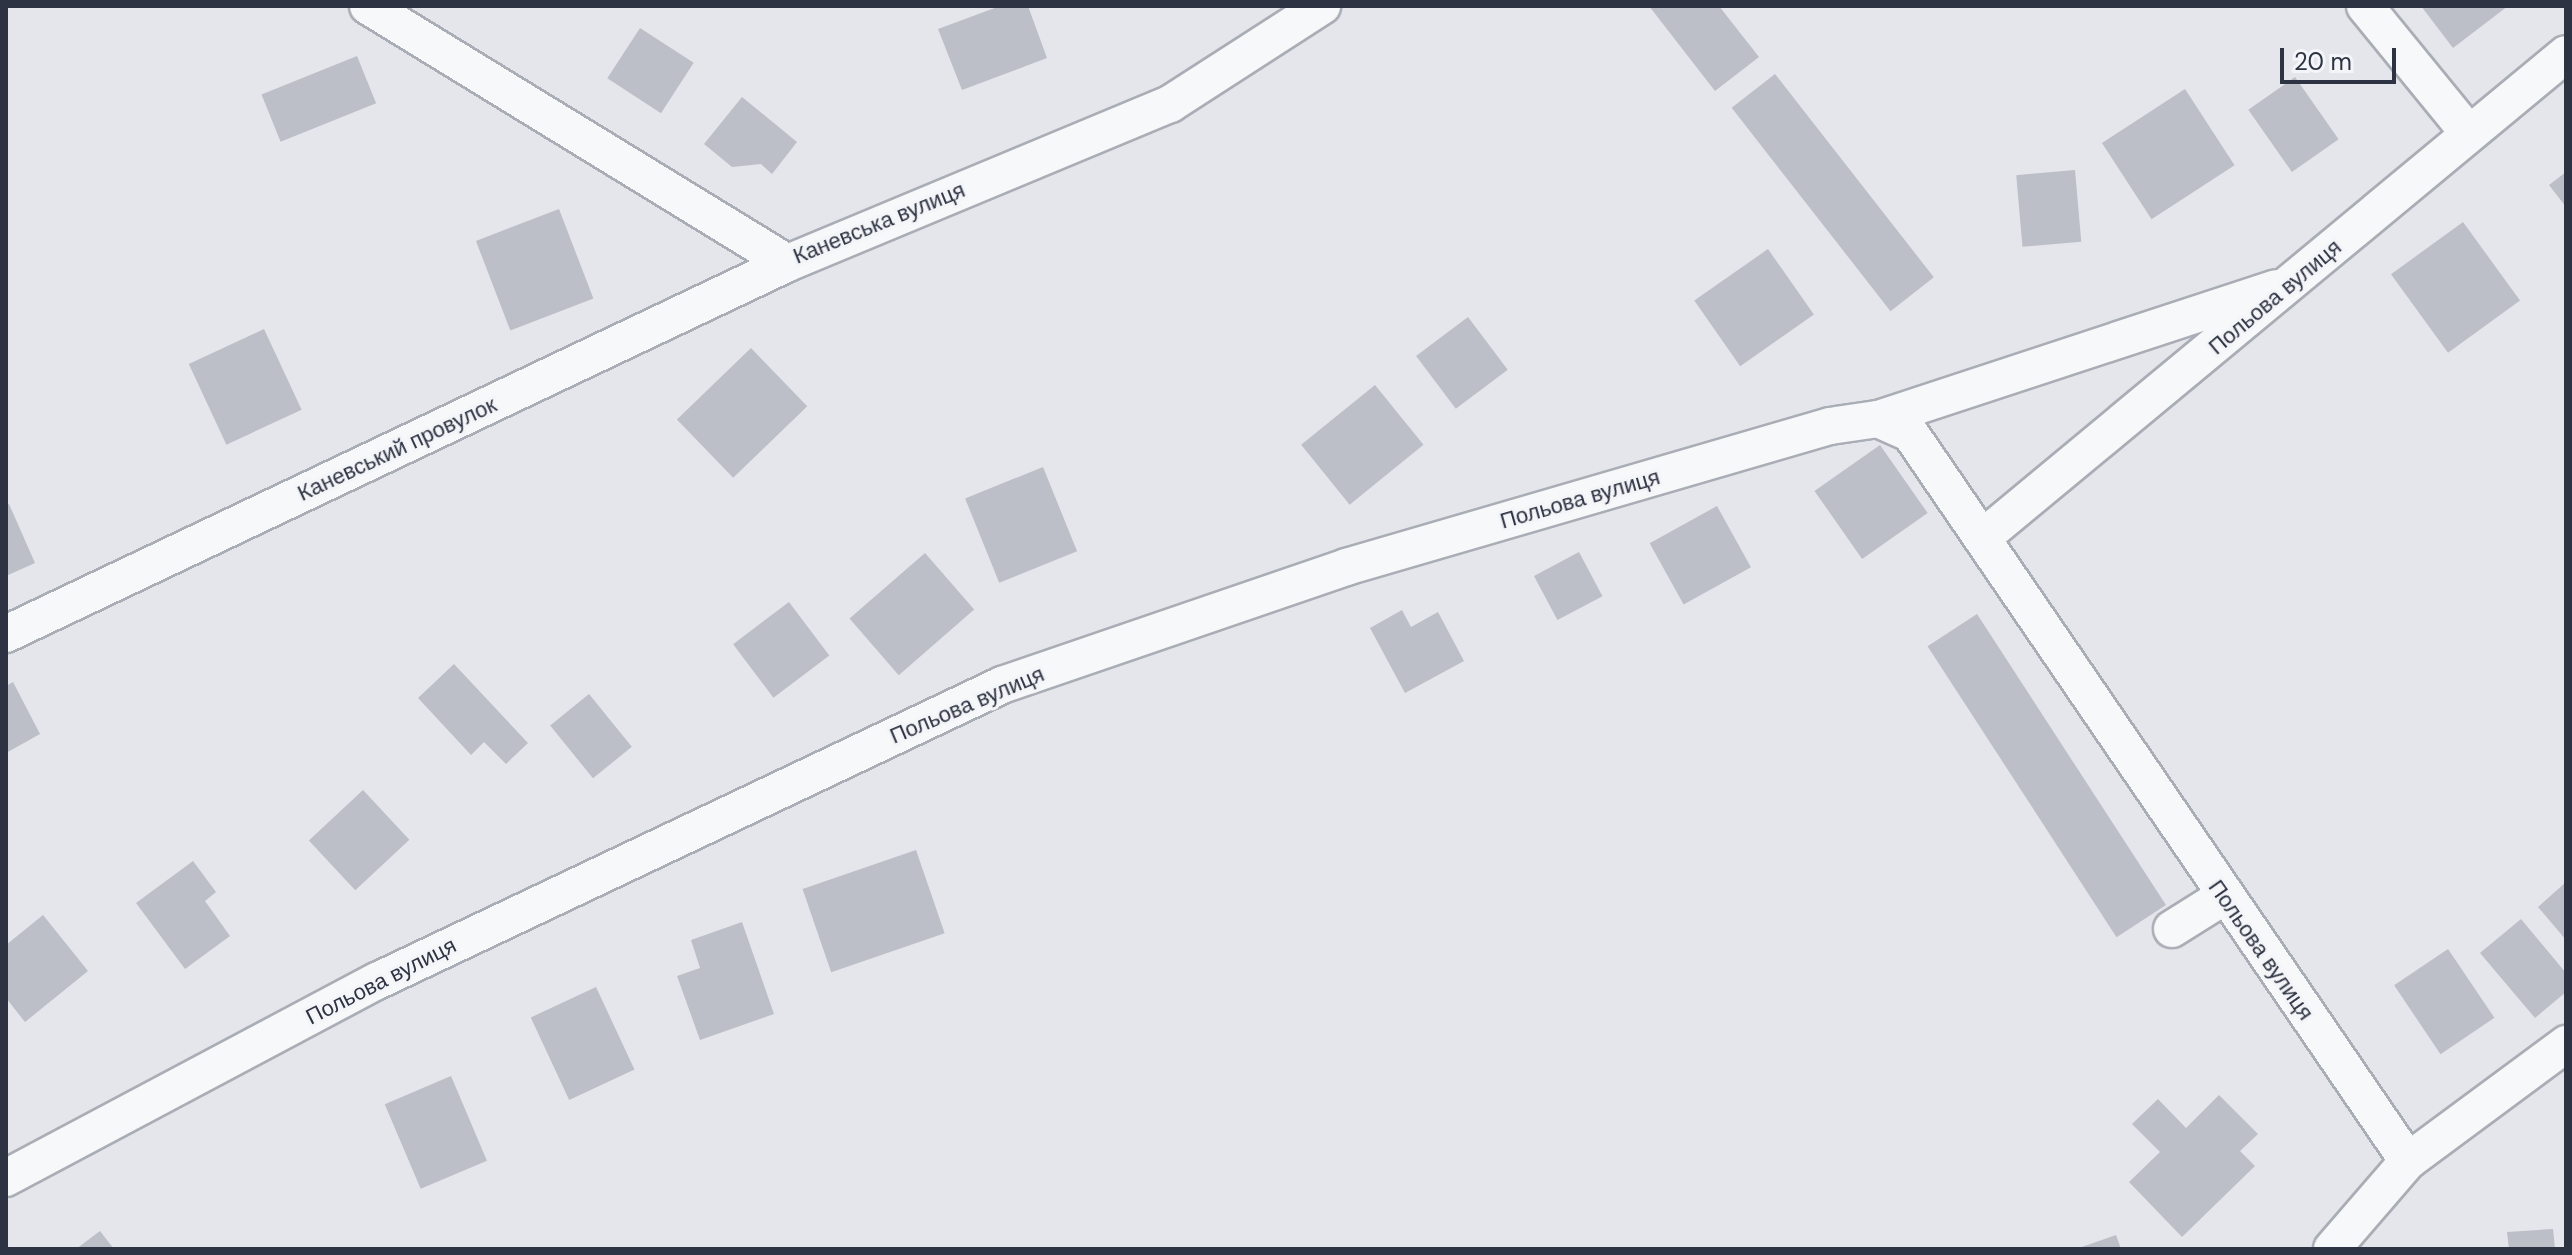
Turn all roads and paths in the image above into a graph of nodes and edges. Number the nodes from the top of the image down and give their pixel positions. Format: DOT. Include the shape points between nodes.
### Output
graph roads {
  1 [pos="368,6"];
  2 [pos="1322,6"];
  3 [pos="2365,6"];
  4 [pos="2566,54"];
  5 [pos="2467,131"];
  6 [pos="788,263"];
  7 [pos="2297,281"];
  8 [pos="1878,419"];
  9 [pos="1982,538"];
  10 [pos="6,634"];
  11 [pos="2223,897"];
  12 [pos="2172,929"];
  13 [pos="2566,1044"];
  14 [pos="2408,1161"];
  15 [pos="6,1178"];
  16 [pos="2332,1249"];
  1 -- 6 [label="street, Каневська вулиця"];
  2 -- 6 [label="street, Каневська вулиця" via="1170,104"];
  3 -- 5 [label="street"];
  4 -- 5 [label="street, Польова вулиця"];
  5 -- 7 [label="street, Польова вулиця"];
  6 -- 10 [label="street, Каневський провулок"];
  7 -- 8 [label="street"];
  7 -- 9 [label="street, Польова вулиця"];
  8 -- 9 [label="street, Польова вулиця" via="1910,433"];
  8 -- 15 [label="street, Польова вулиця" via="1830,426 1346,567 1002,685 377,981"];
  9 -- 11 [label="street, Польова вулиця"];
  11 -- 12 [label="street"];
  11 -- 14 [label="street, Польова вулиця"];
  13 -- 14 [label="street"];
  14 -- 16 [label="street"];
}
